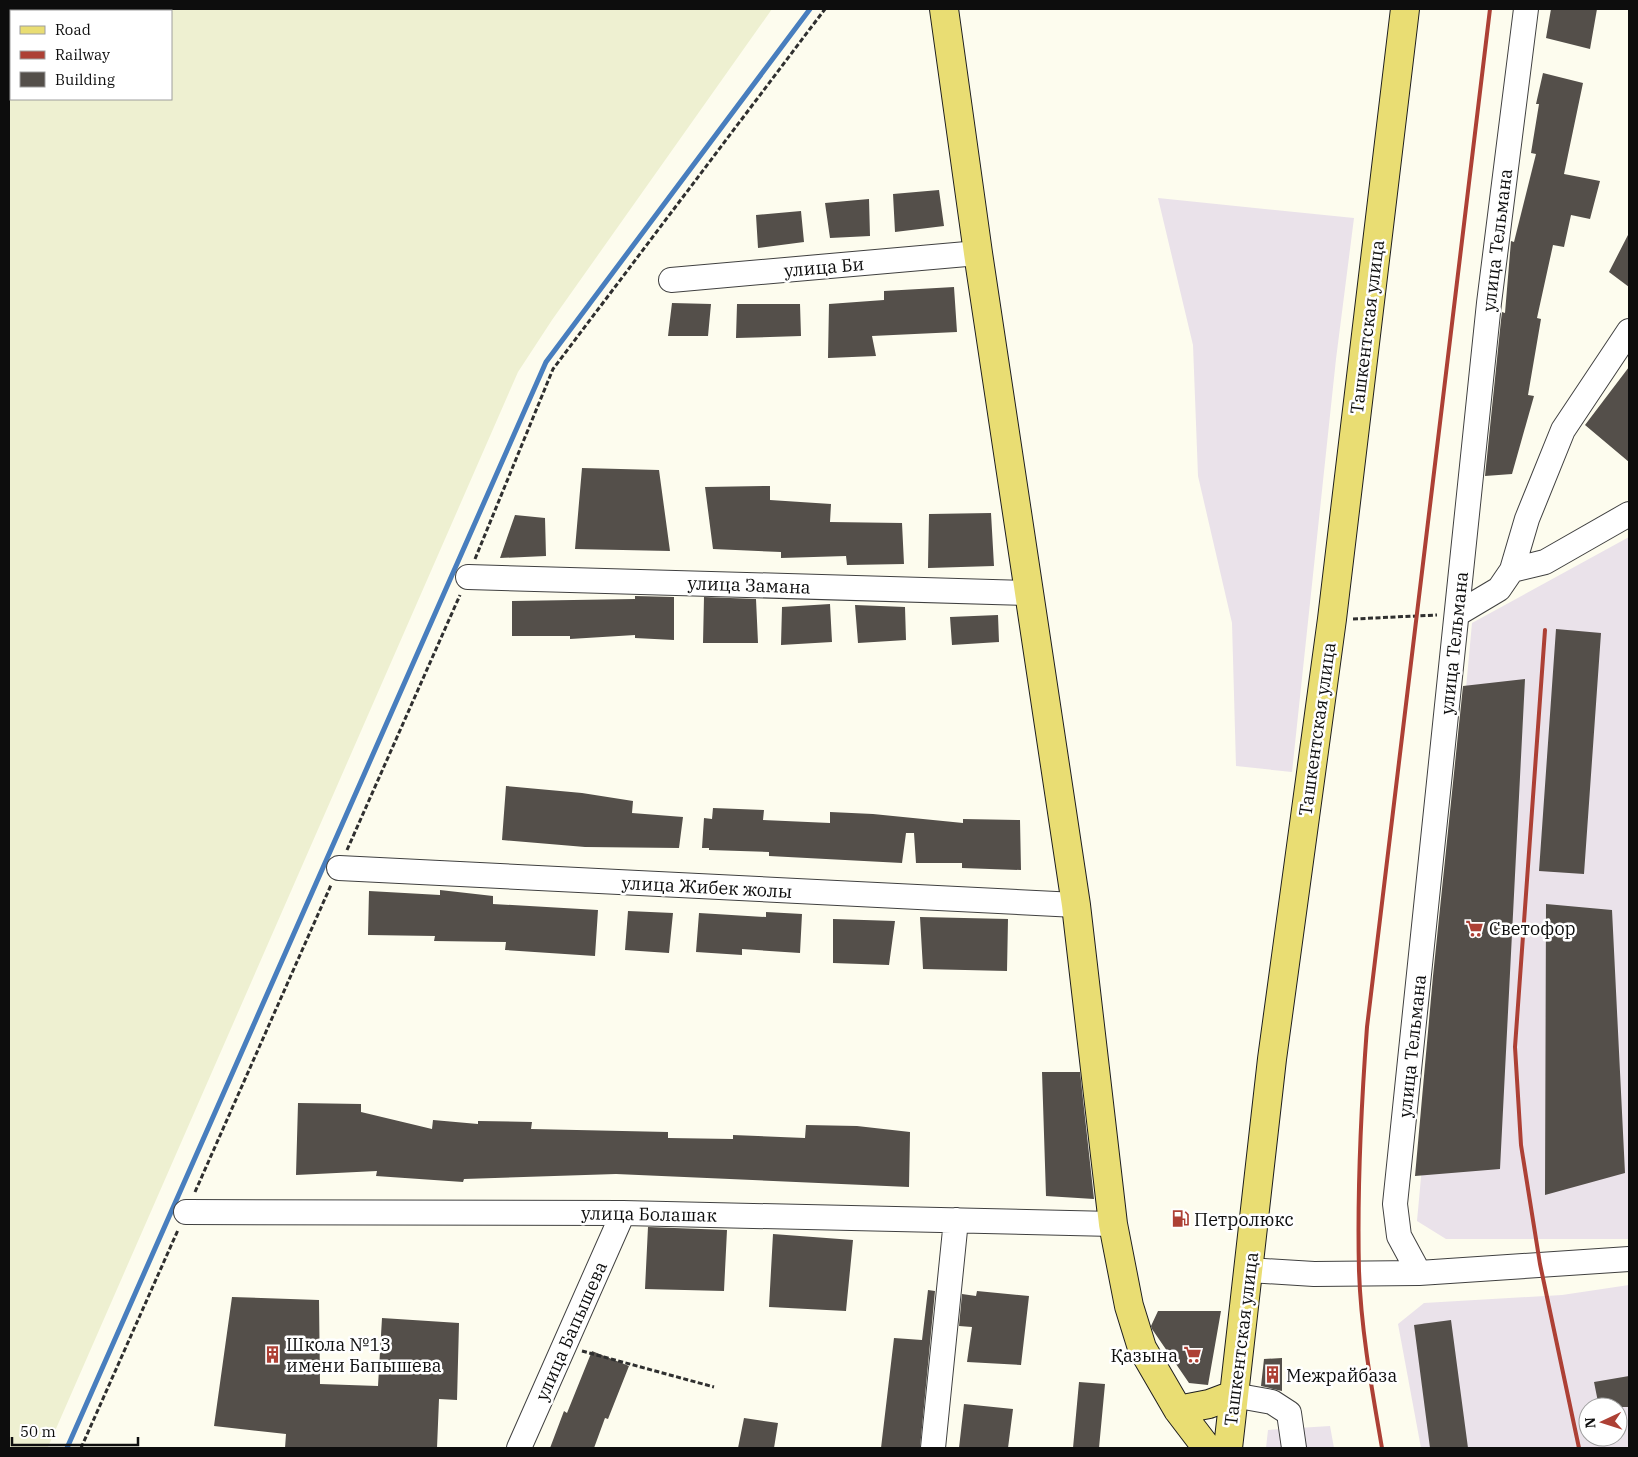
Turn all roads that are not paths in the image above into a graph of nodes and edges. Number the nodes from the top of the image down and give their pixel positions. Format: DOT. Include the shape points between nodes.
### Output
graph roads {
  1 [pos="944,9"];
  2 [pos="1405,9"];
  3 [pos="1526,9"];
  4 [pos="978,253"];
  5 [pos="671,280"];
  6 [pos="1629,331"];
  7 [pos="1629,514"];
  8 [pos="1512,570"];
  9 [pos="468,577"];
  10 [pos="1030,593"];
  11 [pos="1457,614"];
  12 [pos="339,868"];
  13 [pos="1076,905"];
  14 [pos="186,1212"];
  15 [pos="623,1214"];
  16 [pos="956,1220"];
  17 [pos="1113,1224"];
  18 [pos="1629,1259"];
  19 [pos="1249,1270"];
  20 [pos="1419,1273"];
  21 [pos="1233,1395"];
  22 [pos="1178,1410"];
  23 [pos="519,1448"];
  24 [pos="933,1448"];
  25 [pos="1207,1448"];
  26 [pos="1228,1448"];
  27 [pos="1294,1448"];
  1 -- 4 [label="main road"];
  2 -- 19 [label="main road, Ташкентская улица" via="1332,620 1272,1059"];
  3 -- 11 [label="street, улица Тельмана" via="1489,303"];
  4 -- 5 [label="street, улица Би"];
  4 -- 10 [label="main road"];
  6 -- 8 [label="street" via="1563,430 1527,519"];
  7 -- 8 [label="street" via="1545,562"];
  8 -- 11 [label="street" via="1499,589"];
  9 -- 10 [label="street, улица Замана"];
  10 -- 13 [label="main road"];
  11 -- 20 [label="street, улица Тельмана" via="1395,1204 1398,1236"];
  12 -- 13 [label="street, улица Жибек жолы"];
  13 -- 17 [label="main road"];
  14 -- 15 [label="street, улица Болашак"];
  15 -- 16 [label="street, улица Болашак"];
  15 -- 23 [label="street, улица Бапышева"];
  16 -- 17 [label="street, улица Болашак"];
  16 -- 24 [label="street"];
  17 -- 22 [label="main road" via="1129,1306 1142,1348"];
  18 -- 20 [label="street"];
  19 -- 20 [label="street" via="1314,1274"];
  19 -- 21 [label="main road, Ташкентская улица"];
  21 -- 22 [label="main road" via="1210,1404"];
  21 -- 26 [label="main road, Ташкентская улица"];
  21 -- 27 [label="street" via="1272,1402 1289,1412"];
  22 -- 25 [label="main road"];
}
